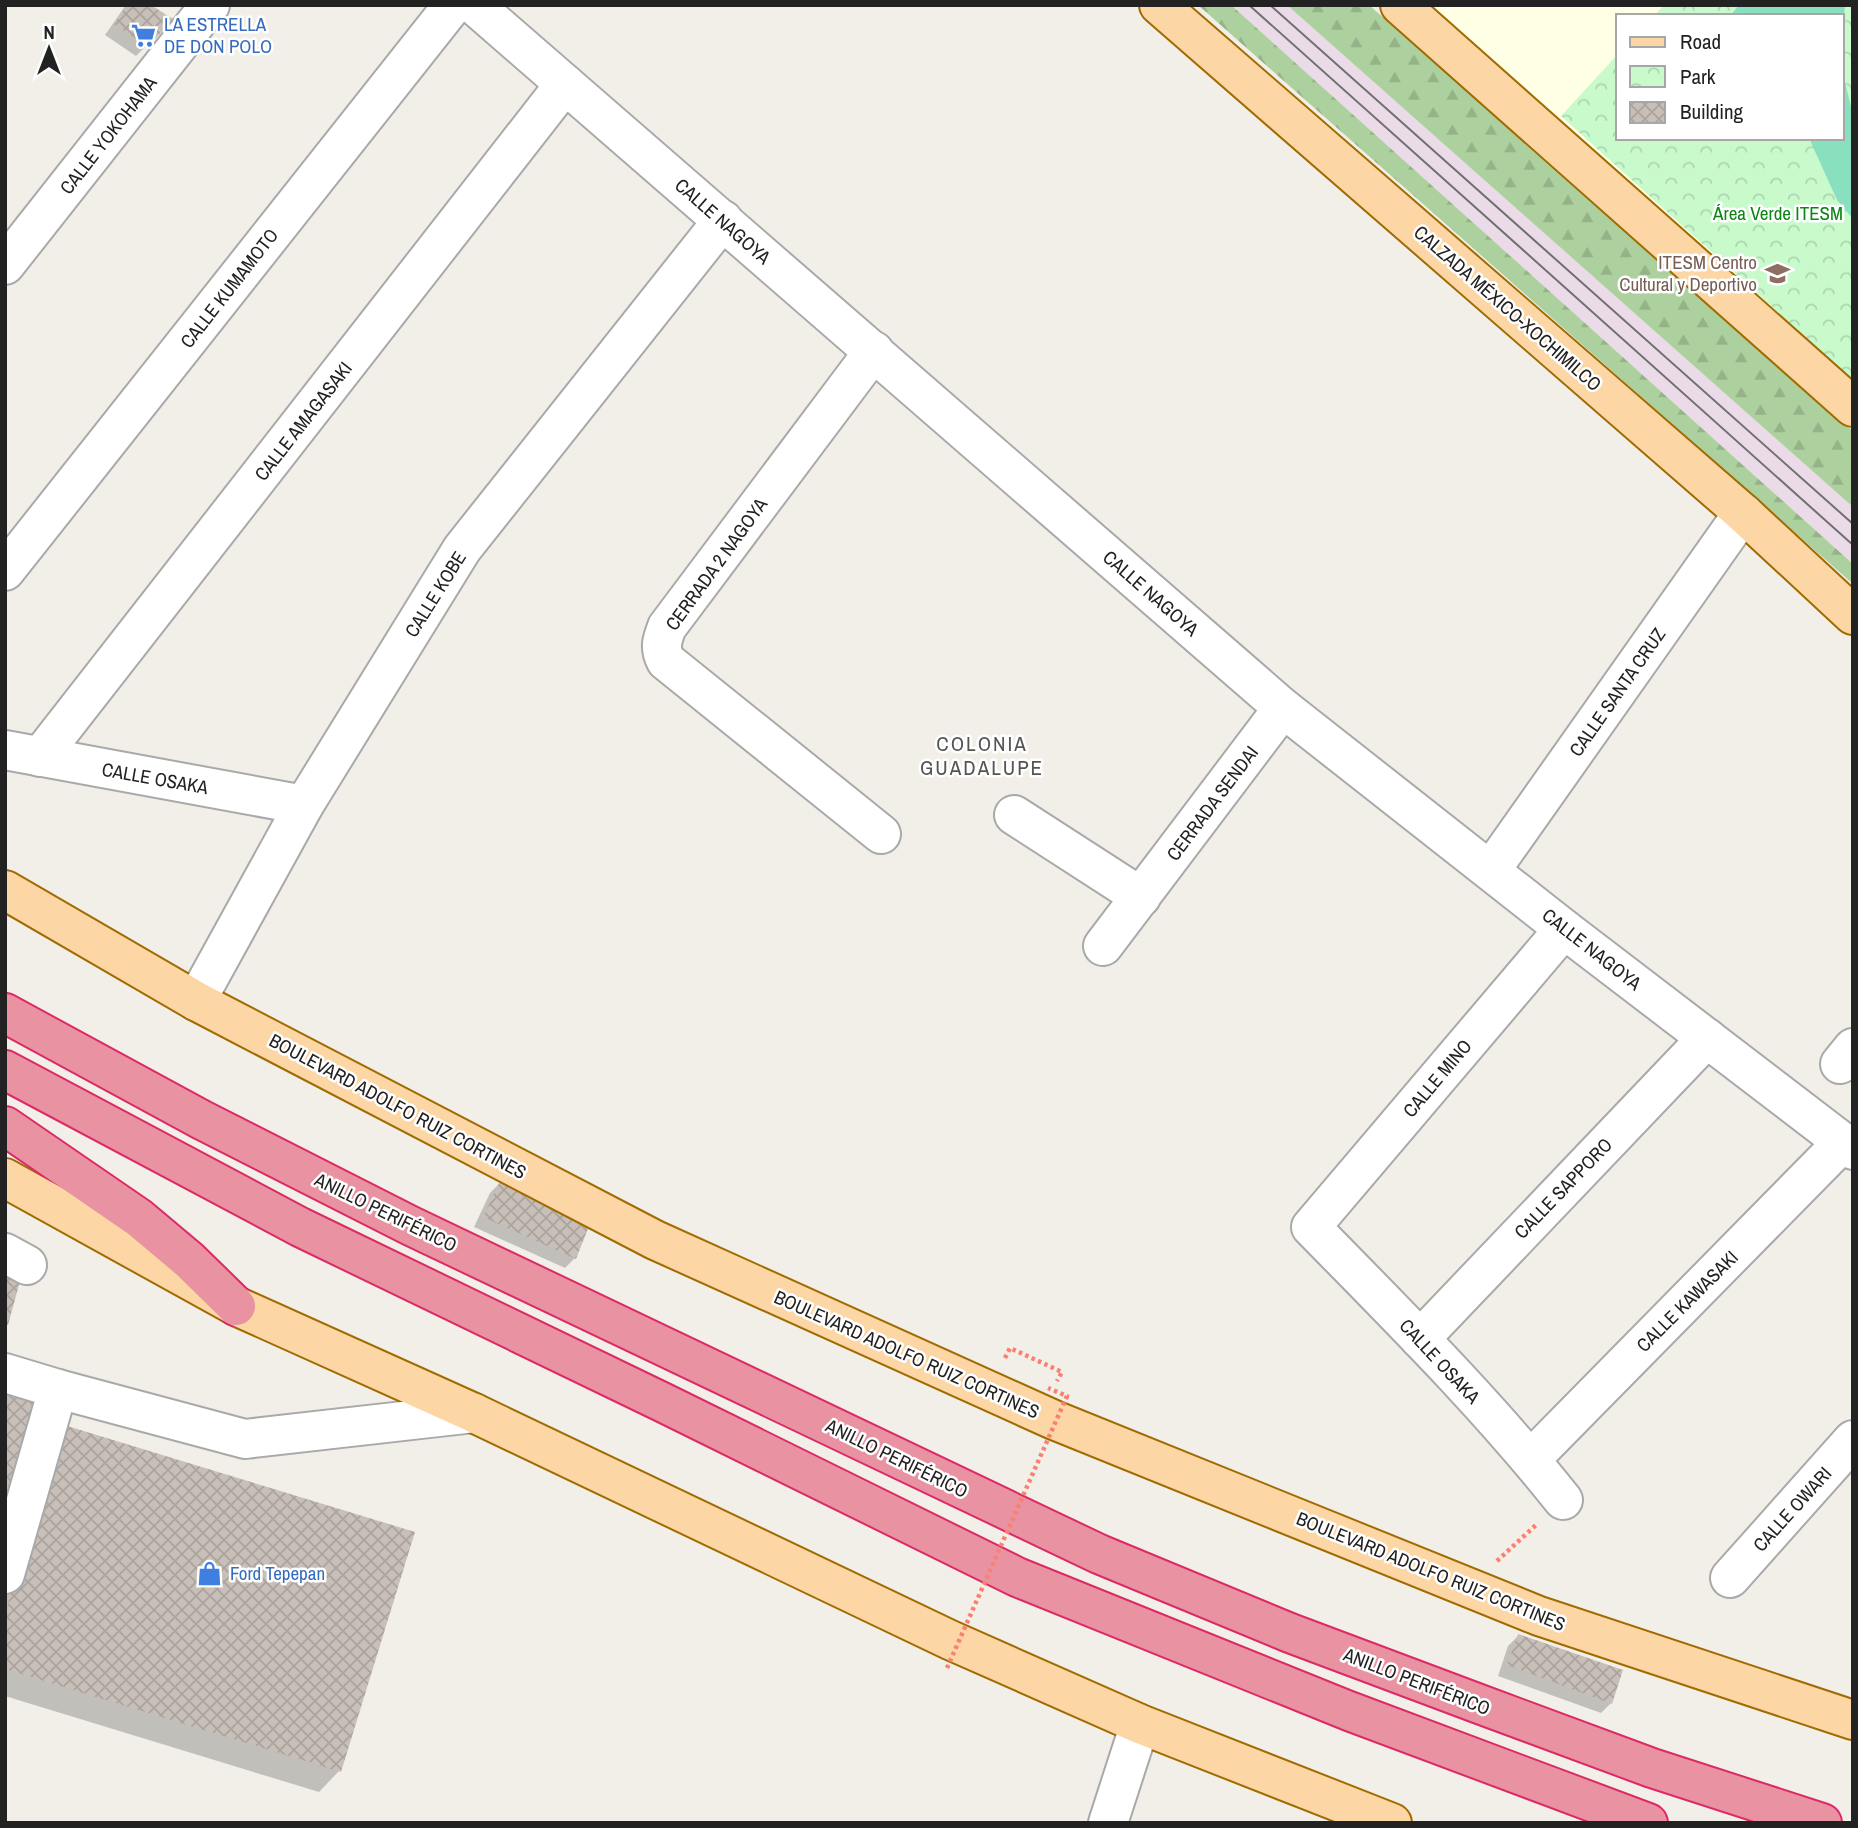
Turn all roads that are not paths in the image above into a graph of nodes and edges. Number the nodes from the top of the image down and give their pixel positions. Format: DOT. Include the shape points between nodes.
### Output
graph roads {
  1 [pos="210,5"];
  2 [pos="453,5"];
  3 [pos="474,5"];
  4 [pos="1159,5"];
  5 [pos="1400,5"];
  6 [pos="565,84"];
  7 [pos="723,220"];
  8 [pos="5,265"];
  9 [pos="874,351"];
  10 [pos="1853,407"];
  11 [pos="1743,513"];
  12 [pos="5,572"];
  13 [pos="1853,615"];
  14 [pos="1283,708"];
  15 [pos="23,754"];
  16 [pos="304,805"];
  17 [pos="1014,815"];
  18 [pos="881,834"];
  19 [pos="1491,870"];
  20 [pos="5,890"];
  21 [pos="1141,897"];
  22 [pos="1564,929"];
  23 [pos="1103,946"];
  24 [pos="196,1001"];
  25 [pos="5,1013"];
  26 [pos="1707,1038"];
  27 [pos="5,1070"];
  28 [pos="5,1126"];
  29 [pos="1848,1146"];
  30 [pos="5,1178"];
  31 [pos="1311,1227"];
  32 [pos="236,1306"];
  33 [pos="1420,1339"];
  34 [pos="5,1373"];
  35 [pos="58,1389"];
  36 [pos="474,1413"];
  37 [pos="1853,1440"];
  38 [pos="1531,1459"];
  39 [pos="1563,1500"];
  40 [pos="5,1574"];
  41 [pos="1730,1578"];
  42 [pos="1853,1720"];
  43 [pos="1140,1724"];
  44 [pos="1108,1823"];
  45 [pos="1392,1823"];
  46 [pos="1648,1823"];
  47 [pos="1822,1823"];
  1 -- 8 [label="street, CALLE YOKOHAMA"];
  2 -- 12 [label="street, CALLE KUMAMOTO"];
  3 -- 6 [label="street, CALLE NAGOYA"];
  4 -- 11 [label="main road, CALZADA MÉXICO-XOCHIMILCO"];
  5 -- 10 [label="main road"];
  6 -- 7 [label="street, CALLE NAGOYA"];
  6 -- 15 [label="street, CALLE AMAGASAKI"];
  7 -- 9 [label="street, CALLE NAGOYA"];
  7 -- 16 [label="street, CALLE KOBE" via="462,549"];
  9 -- 14 [label="street, CALLE NAGOYA"];
  9 -- 18 [label="street, CERRADA 2 NAGOYA" via="667,627 661,652 666,661"];
  11 -- 13 [label="main road, CALZADA MÉXICO-XOCHIMILCO"];
  11 -- 19 [label="street, CALLE SANTA CRUZ"];
  14 -- 19 [label="street, CALLE NAGOYA"];
  14 -- 21 [label="street, CERRADA SENDAI"];
  15 -- 16 [label="street, CALLE OSAKA"];
  16 -- 24 [label="street, CALLE KOBE"];
  17 -- 21 [label="street"];
  19 -- 22 [label="street, CALLE NAGOYA"];
  20 -- 24 [label="main road, BOULEVARD ADOLFO RUIZ CORTINES"];
  21 -- 23 [label="street, CERRADA SENDAI"];
  22 -- 26 [label="street, CALLE NAGOYA"];
  22 -- 31 [label="street, CALLE MINO"];
  24 -- 42 [label="main road, BOULEVARD ADOLFO RUIZ CORTINES" via="655,1240 1055,1420 1539,1616"];
  25 -- 47 [label="highway, ANILLO PERIFÉRICO" via="411,1226 1099,1554 1482,1706"];
  26 -- 29 [label="street, CALLE NAGOYA"];
  26 -- 33 [label="street, CALLE SAPPORO"];
  27 -- 46 [label="highway" via="300,1227 1017,1577 1349,1711"];
  28 -- 32 [label="highway" via="139,1218"];
  29 -- 38 [label="street, CALLE KAWASAKI"];
  30 -- 32 [label="main road"];
  31 -- 33 [label="street, CALLE OSAKA"];
  32 -- 36 [label="main road"];
  33 -- 38 [label="street, CALLE OSAKA"];
  34 -- 35 [label="street"];
  35 -- 36 [label="street" via="245,1439"];
  35 -- 40 [label="street"];
  36 -- 43 [label="main road" via="950,1640"];
  37 -- 41 [label="street, CALLE OWARI"];
  38 -- 39 [label="street, CALLE OSAKA"];
  43 -- 44 [label="street"];
  43 -- 45 [label="main road"];
}
